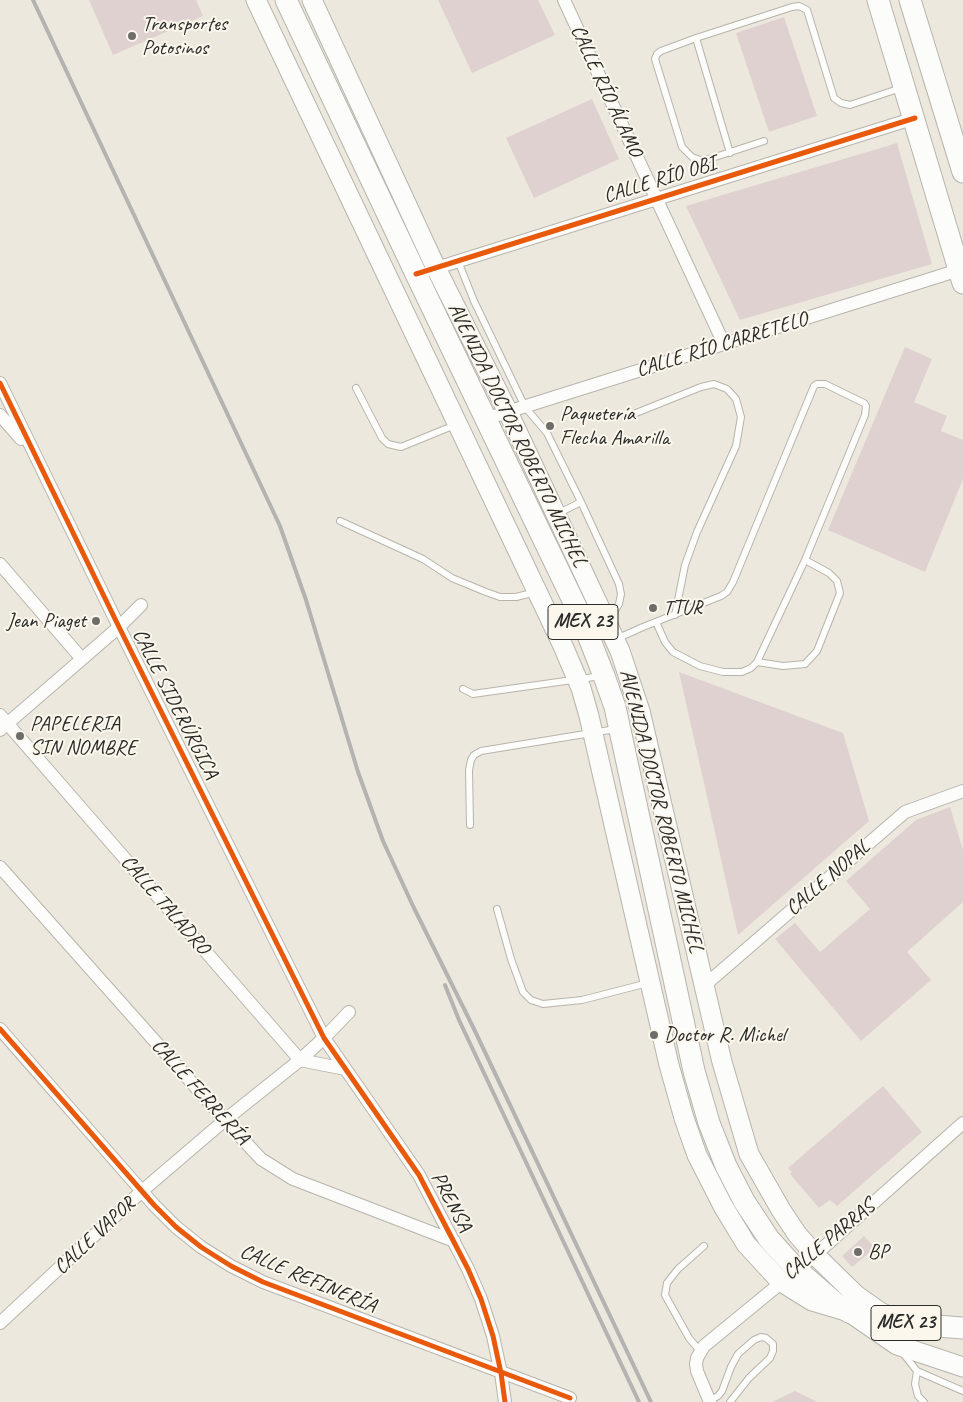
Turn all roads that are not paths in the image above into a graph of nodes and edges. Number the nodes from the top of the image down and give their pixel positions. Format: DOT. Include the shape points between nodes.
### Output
graph roads {
  1 [pos="256,0"];
  2 [pos="286,0"];
  3 [pos="312,0"];
  4 [pos="564,0"];
  5 [pos="878,0"];
  6 [pos="910,0"];
  7 [pos="696,38"];
  8 [pos="905,87"];
  9 [pos="914,118"];
  10 [pos="952,137"];
  11 [pos="764,141"];
  12 [pos="730,153"];
  13 [pos="963,172"];
  14 [pos="935,188"];
  15 [pos="656,199"];
  16 [pos="458,261"];
  17 [pos="436,268"];
  18 [pos="416,274"];
  19 [pos="961,277"];
  20 [pos="724,344"];
  21 [pos="0,383"];
  22 [pos="356,388"];
  23 [pos="516,410"];
  24 [pos="0,415"];
  25 [pos="626,417"];
  26 [pos="486,419"];
  27 [pos="457,424"];
  28 [pos="32,450"];
  29 [pos="581,502"];
  30 [pos="555,515"];
  31 [pos="340,521"];
  32 [pos="806,560"];
  33 [pos="0,564"];
  34 [pos="537,592"];
  35 [pos="141,605"];
  36 [pos="675,615"];
  37 [pos="656,622"];
  38 [pos="119,627"];
  39 [pos="611,632"];
  40 [pos="82,659"];
  41 [pos="757,662"];
  42 [pos="604,676"];
  43 [pos="577,680"];
  44 [pos="462,689"];
  45 [pos="2,723"];
  46 [pos="620,728"];
  47 [pos="593,733"];
  48 [pos="963,791"];
  49 [pos="470,824"];
  50 [pos="0,866"];
  51 [pos="497,909"];
  52 [pos="650,983"];
  53 [pos="705,985"];
  54 [pos="349,1012"];
  55 [pos="0,1029"];
  56 [pos="324,1038"];
  57 [pos="300,1060"];
  58 [pos="345,1069"];
  59 [pos="225,1120"];
  60 [pos="963,1123"];
  61 [pos="142,1192"];
  62 [pos="454,1241"];
  63 [pos="704,1246"];
  64 [pos="815,1255"];
  65 [pos="788,1275"];
  66 [pos="849,1312"];
  67 [pos="901,1322"];
  68 [pos="0,1323"];
  69 [pos="963,1328"];
  70 [pos="897,1344"];
  71 [pos="699,1355"];
  72 [pos="963,1367"];
  73 [pos="917,1371"];
  74 [pos="501,1373"];
  75 [pos="963,1391"];
  76 [pos="570,1398"];
  77 [pos="709,1401"];
  78 [pos="505,1402"];
  79 [pos="730,1402"];
  80 [pos="924,1402"];
  1 -- 27 [label="main road, AVENIDA DOCTOR ROBERTO MICHEL"];
  2 -- 18 [label="main road, AVENIDA DOCTOR ROBERTO MICHEL / MEX 23"];
  3 -- 17 [label="main road, AVENIDA DOCTOR ROBERTO MICHEL"];
  4 -- 15 [label="street, CALLE RÍO ÁLAMO"];
  5 -- 8 [label="main road"];
  6 -- 10 [label="main road"];
  7 -- 8 [label="lane" via="798,6 807,10 834,98 850,105"];
  7 -- 12 [label="lane"];
  7 -- 12 [label="lane" via="661,51 655,59 682,147 692,157 703,161"];
  8 -- 9 [label="main road"];
  9 -- 14 [label="main road"];
  9 -- 15 [label="street, CALLE RÍO OBI"];
  10 -- 13 [label="main road"];
  10 -- 14 [label="main road"];
  11 -- 12 [label="lane"];
  14 -- 19 [label="main road"];
  15 -- 16 [label="street, CALLE RÍO OBI"];
  15 -- 20 [label="street, CALLE RÍO ÁLAMO"];
  16 -- 17 [label="street, CALLE RÍO OBI"];
  16 -- 23 [label="lane"];
  17 -- 18 [label="street, CALLE RÍO OBI"];
  17 -- 23 [label="main road, AVENIDA DOCTOR ROBERTO MICHEL"];
  18 -- 26 [label="main road, AVENIDA DOCTOR ROBERTO MICHEL / MEX 23"];
  19 -- 20 [label="street, CALLE RÍO CARRETELO"];
  20 -- 23 [label="street, CALLE RÍO CARRETELO"];
  21 -- 28 [label="street, CALLE SIDERÚRGICA"];
  22 -- 27 [label="lane" via="388,444 401,447"];
  23 -- 26 [label="street, CALLE RÍO CARRETELO"];
  23 -- 29 [label="lane" via="547,433"];
  23 -- 30 [label="main road, AVENIDA DOCTOR ROBERTO MICHEL"];
  24 -- 28 [label="street"];
  25 -- 36 [label="lane" via="714,384 727,389 736,399 741,417 736,446 685,565"];
  26 -- 42 [label="main road, AVENIDA DOCTOR ROBERTO MICHEL / MEX 23" via="581,617"];
  27 -- 34 [label="main road, AVENIDA DOCTOR ROBERTO MICHEL"];
  28 -- 38 [label="street, CALLE SIDERÚRGICA"];
  29 -- 30 [label="lane"];
  29 -- 39 [label="lane" via="620,584 619,604"];
  30 -- 39 [label="main road, AVENIDA DOCTOR ROBERTO MICHEL"];
  31 -- 34 [label="lane" via="486,592 500,597"];
  32 -- 36 [label="lane" via="866,410 861,400 821,383 812,389 727,592"];
  32 -- 41 [label="lane"];
  32 -- 41 [label="lane" via="829,573 837,581 840,592 817,651 805,664 783,666"];
  33 -- 40 [label="street"];
  34 -- 43 [label="main road, AVENIDA DOCTOR ROBERTO MICHEL"];
  35 -- 38 [label="street"];
  36 -- 37 [label="lane"];
  37 -- 39 [label="lane"];
  37 -- 41 [label="lane" via="673,652 700,666 723,672 742,672"];
  38 -- 40 [label="street"];
  38 -- 56 [label="street, CALLE SIDERÚRGICA"];
  39 -- 53 [label="main road, AVENIDA DOCTOR ROBERTO MICHEL" via="640,712"];
  40 -- 45 [label="street"];
  42 -- 43 [label="lane"];
  42 -- 46 [label="main road, AVENIDA DOCTOR ROBERTO MICHEL / MEX 23"];
  43 -- 44 [label="lane" via="473,694"];
  43 -- 47 [label="main road, AVENIDA DOCTOR ROBERTO MICHEL"];
  45 -- 57 [label="street, CALLE TALADRO"];
  46 -- 47 [label="lane"];
  46 -- 65 [label="main road, AVENIDA DOCTOR ROBERTO MICHEL / MEX 23" via="694,1071 709,1123 744,1202"];
  47 -- 49 [label="lane" via="480,751 474,755 469,770"];
  47 -- 52 [label="main road, AVENIDA DOCTOR ROBERTO MICHEL"];
  48 -- 53 [label="street, CALLE NOPAL" via="905,812"];
  50 -- 59 [label="street, CALLE FERRERÍA"];
  51 -- 52 [label="lane" via="523,992 531,1000 543,1004 582,1000"];
  52 -- 65 [label="main road, AVENIDA DOCTOR ROBERTO MICHEL" via="669,1065 697,1155 746,1244"];
  53 -- 64 [label="main road, AVENIDA DOCTOR ROBERTO MICHEL" via="722,1062 749,1154 781,1210"];
  54 -- 56 [label="street, CALLE VAPOR"];
  55 -- 61 [label="street, CALLE REFINERÍA"];
  56 -- 57 [label="street, CALLE VAPOR"];
  56 -- 58 [label="street, PRENSA"];
  57 -- 58 [label="street"];
  57 -- 59 [label="street, CALLE VAPOR"];
  58 -- 62 [label="street, PRENSA" via="420,1175"];
  59 -- 61 [label="street, CALLE VAPOR"];
  59 -- 62 [label="street, CALLE FERRERÍA" via="257,1155 293,1179"];
  60 -- 64 [label="street, CALLE PARRAS"];
  61 -- 68 [label="street, CALLE VAPOR"];
  61 -- 74 [label="street, CALLE REFINERÍA" via="188,1238 239,1270"];
  62 -- 74 [label="street, PRENSA" via="481,1299"];
  63 -- 71 [label="lane" via="667,1283 664,1295"];
  64 -- 65 [label="street, CALLE PARRAS"];
  64 -- 67 [label="main road, AVENIDA DOCTOR ROBERTO MICHEL" via="861,1299"];
  65 -- 66 [label="main road, AVENIDA DOCTOR ROBERTO MICHEL / MEX 23" via="816,1287"];
  65 -- 71 [label="street, CALLE PARRAS" via="704,1346"];
  66 -- 67 [label="main road, AVENIDA DOCTOR ROBERTO MICHEL / MEX 23"];
  66 -- 70 [label="main road"];
  67 -- 69 [label="main road, AVENIDA DOCTOR ROBERTO MICHEL / MEX 23"];
  70 -- 72 [label="main road"];
  70 -- 73 [label="lane"];
  71 -- 77 [label="street" via="697,1371"];
  73 -- 75 [label="lane"];
  73 -- 80 [label="lane" via="915,1384 918,1396"];
  74 -- 76 [label="street, CALLE REFINERÍA"];
  74 -- 78 [label="street, PRENSA"];
  77 -- 79 [label="lane" via="722,1391 738,1354 754,1340 766,1338 773,1344 770,1358"];
}
